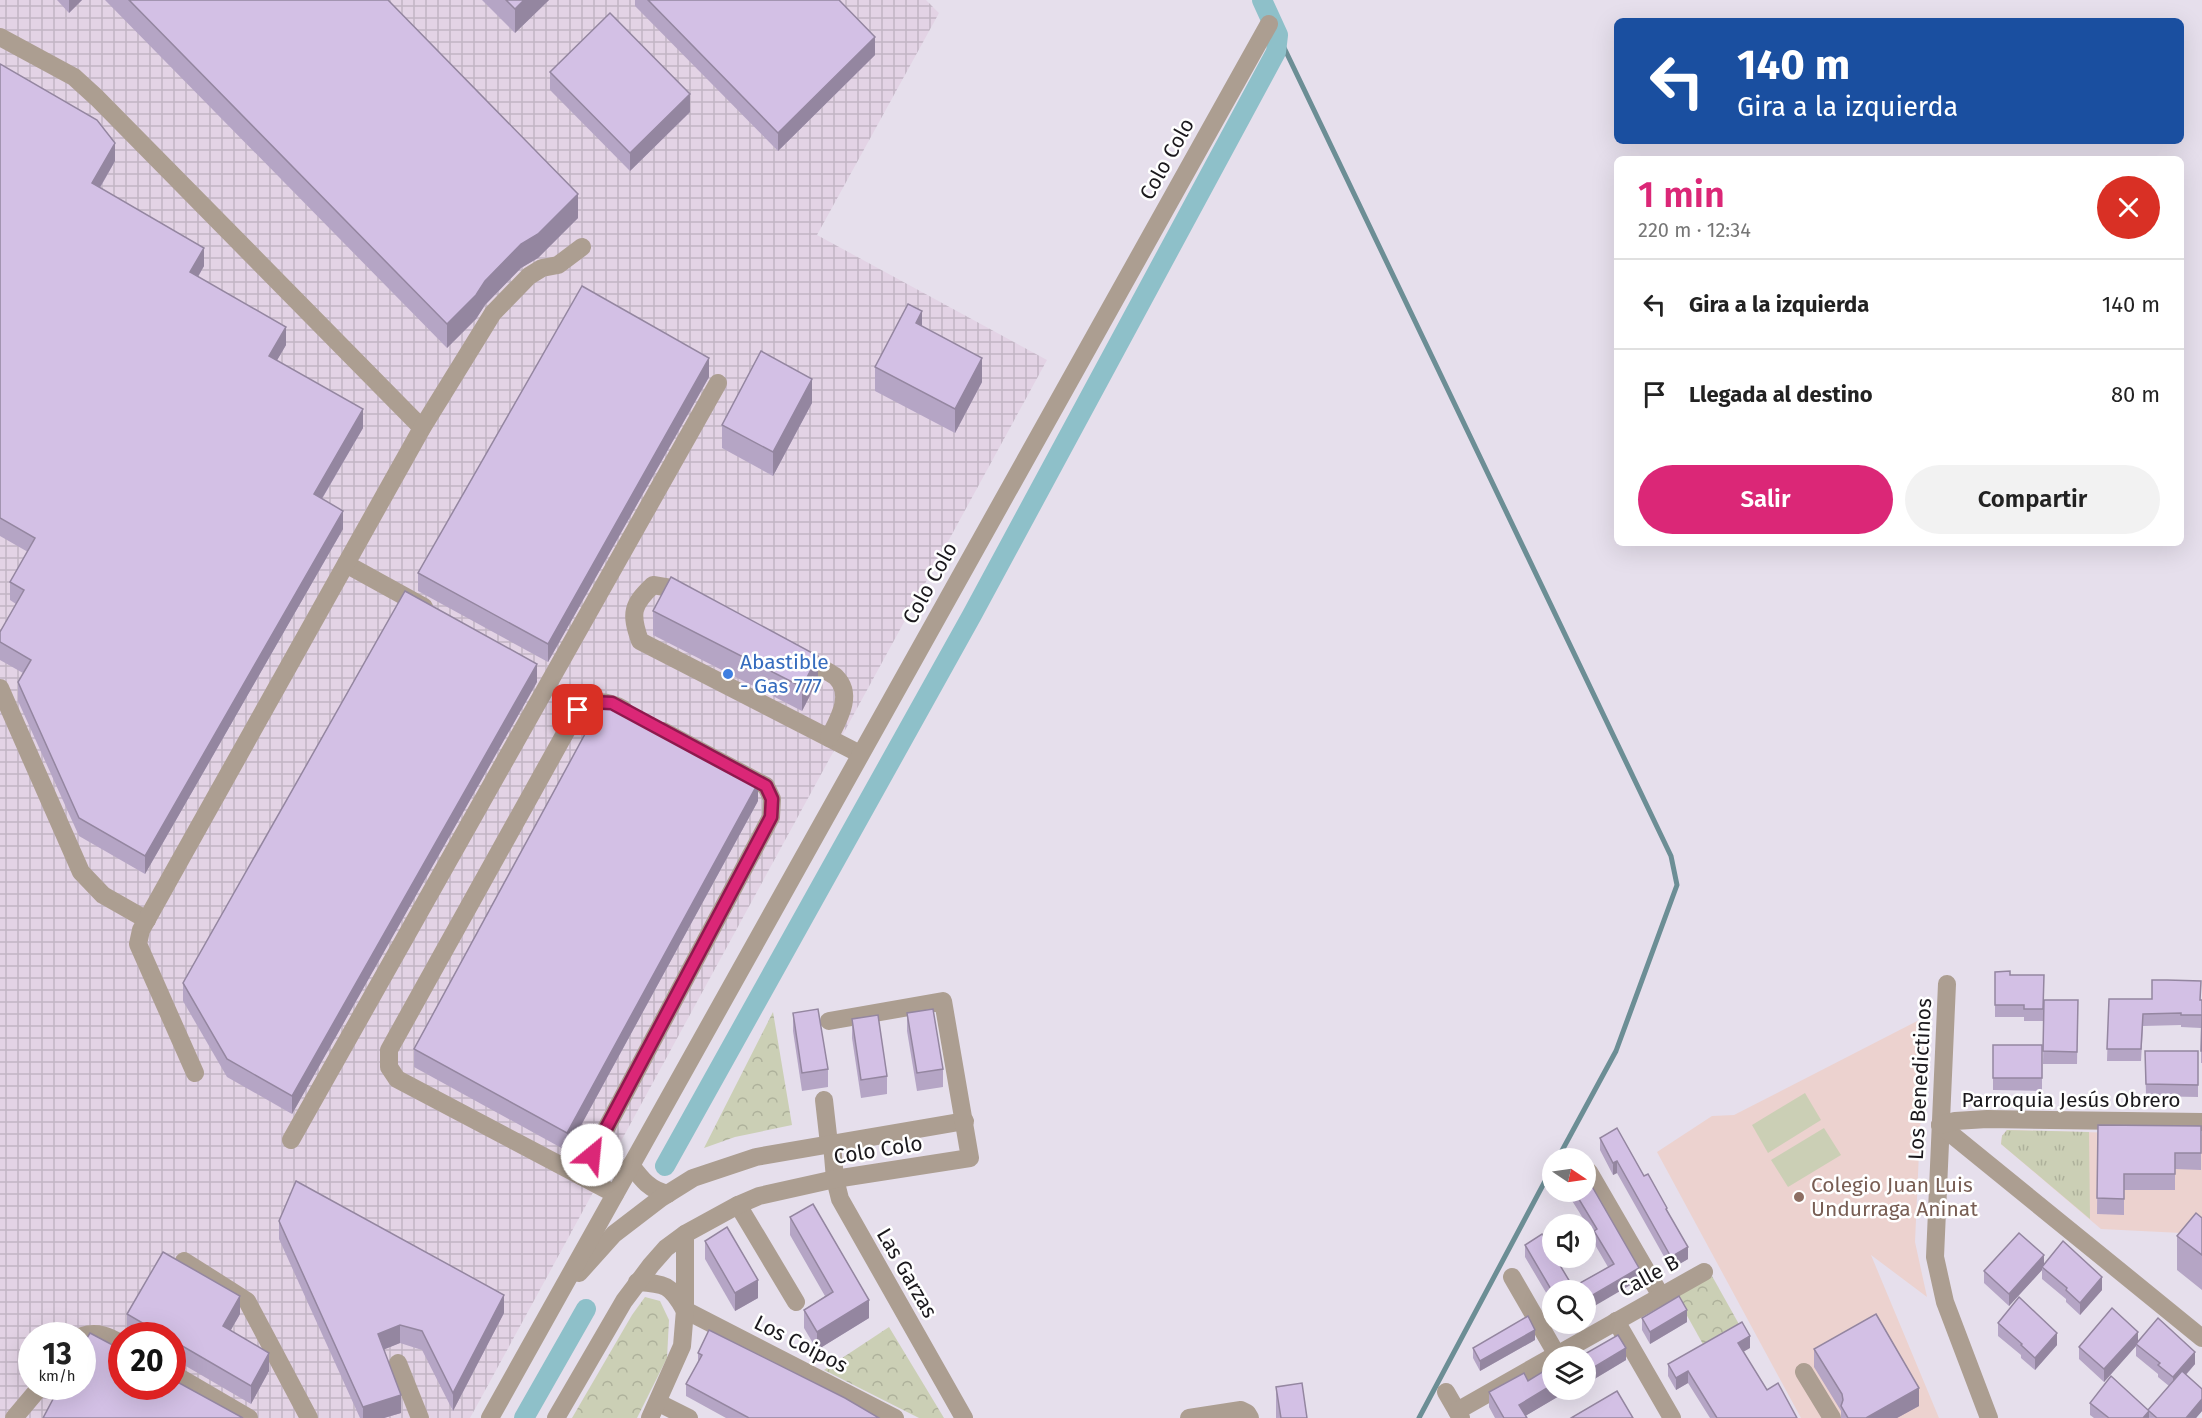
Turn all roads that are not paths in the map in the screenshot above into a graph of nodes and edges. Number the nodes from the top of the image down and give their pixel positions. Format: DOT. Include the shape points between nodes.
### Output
graph roads {
  1 [pos="1269,24"];
  2 [pos="0,37"];
  3 [pos="582,247"];
  4 [pos="718,383"];
  5 [pos="422,428"];
  6 [pos="346,564"];
  7 [pos="702,604"];
  8 [pos="439,615"];
  9 [pos="784,649"];
  10 [pos="0,688"];
  11 [pos="829,738"];
  12 [pos="860,754"];
  13 [pos="147,920"];
  14 [pos="1947,984"];
  15 [pos="829,1021"];
  16 [pos="195,1073"];
  17 [pos="824,1100"];
  18 [pos="965,1121"];
  19 [pos="2202,1122"];
  20 [pos="1940,1125"];
  21 [pos="291,1140"];
  22 [pos="830,1144"];
  23 [pos="631,1165"];
  24 [pos="581,1176"];
  25 [pos="835,1179"];
  26 [pos="1596,1184"];
  27 [pos="615,1194"];
  28 [pos="668,1194"];
  29 [pos="738,1205"];
  30 [pos="685,1234"];
  31 [pos="184,1261"];
  32 [pos="1704,1272"];
  33 [pos="1512,1277"];
  34 [pos="638,1282"];
  35 [pos="557,1296"];
  36 [pos="1661,1296"];
  37 [pos="796,1302"];
  38 [pos="685,1310"];
  39 [pos="1616,1321"];
  40 [pos="2202,1338"];
  41 [pos="1550,1346"];
  42 [pos="1572,1346"];
  43 [pos="398,1363"];
  44 [pos="1542,1364"];
  45 [pos="1804,1372"];
  46 [pos="186,1381"];
  47 [pos="1446,1392"];
  48 [pos="29,1400"];
  49 [pos="655,1410"];
  50 [pos="1245,1414"];
  51 [pos="1459,1414"];
  52 [pos="14,1418"];
  53 [pos="249,1418"];
  54 [pos="309,1418"];
  55 [pos="420,1418"];
  56 [pos="490,1418"];
  57 [pos="556,1418"];
  58 [pos="688,1418"];
  59 [pos="895,1418"];
  60 [pos="964,1418"];
  61 [pos="1189,1418"];
  62 [pos="1672,1418"];
  63 [pos="1832,1418"];
  64 [pos="1989,1418"];
  1 -- 12 [label="street, Colo Colo"];
  2 -- 5 [label="street" via="74,77 98,98"];
  3 -- 5 [label="street" via="558,265 529,276 493,313"];
  4 -- 21 [label="street" via="546,675"];
  5 -- 6 [label="street"];
  6 -- 8 [label="street"];
  6 -- 13 [label="street"];
  7 -- 11 [label="street" via="671,588 653,585 639,598 633,621 640,641"];
  9 -- 11 [label="street" via="836,677 844,694 843,708"];
  10 -- 13 [label="street" via="81,872 103,895"];
  11 -- 12 [label="street"];
  12 -- 23 [label="street, Colo Colo"];
  13 -- 16 [label="street" via="138,944"];
  14 -- 20 [label="street, Los Benedictinos"];
  15 -- 18 [label="street" via="944,1001"];
  17 -- 22 [label="street, Las Garzas"];
  18 -- 22 [label="street, Colo Colo"];
  18 -- 25 [label="street, Colo Colo" via="970,1158"];
  19 -- 20 [label="street, Parroquia Jesús Obrero" via="1988,1119"];
  20 -- 40 [label="street"];
  20 -- 64 [label="street, Los Benedictinos" via="1934,1240 1937,1274"];
  22 -- 25 [label="street, Las Garzas"];
  22 -- 28 [label="street, Colo Colo" via="736,1162 693,1178"];
  23 -- 27 [label="street, Colo Colo"];
  23 -- 28 [label="street" via="643,1182"];
  24 -- 24 [label="street" via="397,1079 389,1067 389,1050 578,710 591,702 612,703 766,786 772,799 771,817"];
  24 -- 27 [label="street"];
  25 -- 29 [label="street, Colo Colo" via="759,1196"];
  25 -- 60 [label="street, Las Garzas" via="850,1219"];
  26 -- 36 [label="street"];
  27 -- 35 [label="street, Colo Colo"];
  28 -- 35 [label="street, Colo Colo" via="614,1234"];
  29 -- 30 [label="street, Colo Colo"];
  29 -- 37 [label="street"];
  30 -- 34 [label="street, Colo Colo" via="666,1248"];
  30 -- 38 [label="street"];
  31 -- 54 [label="street" via="247,1301"];
  32 -- 36 [label="street, Calle B"];
  33 -- 41 [label="street"];
  34 -- 38 [label="street" via="658,1283 674,1291"];
  34 -- 57 [label="street, Colo Colo"];
  35 -- 56 [label="street, Colo Colo"];
  36 -- 39 [label="street, Calle B"];
  38 -- 49 [label="street" via="682,1346"];
  38 -- 59 [label="street, Los Coipos"];
  39 -- 42 [label="street, Calle B"];
  39 -- 62 [label="street"];
  43 -- 55 [label="street"];
  44 -- 51 [label="street, Calle B"];
  45 -- 63 [label="street"];
  46 -- 53 [label="street"];
  47 -- 51 [label="street"];
  48 -- 52 [label="street"];
  49 -- 58 [label="street"];
  50 -- 61 [label="street"];
}
